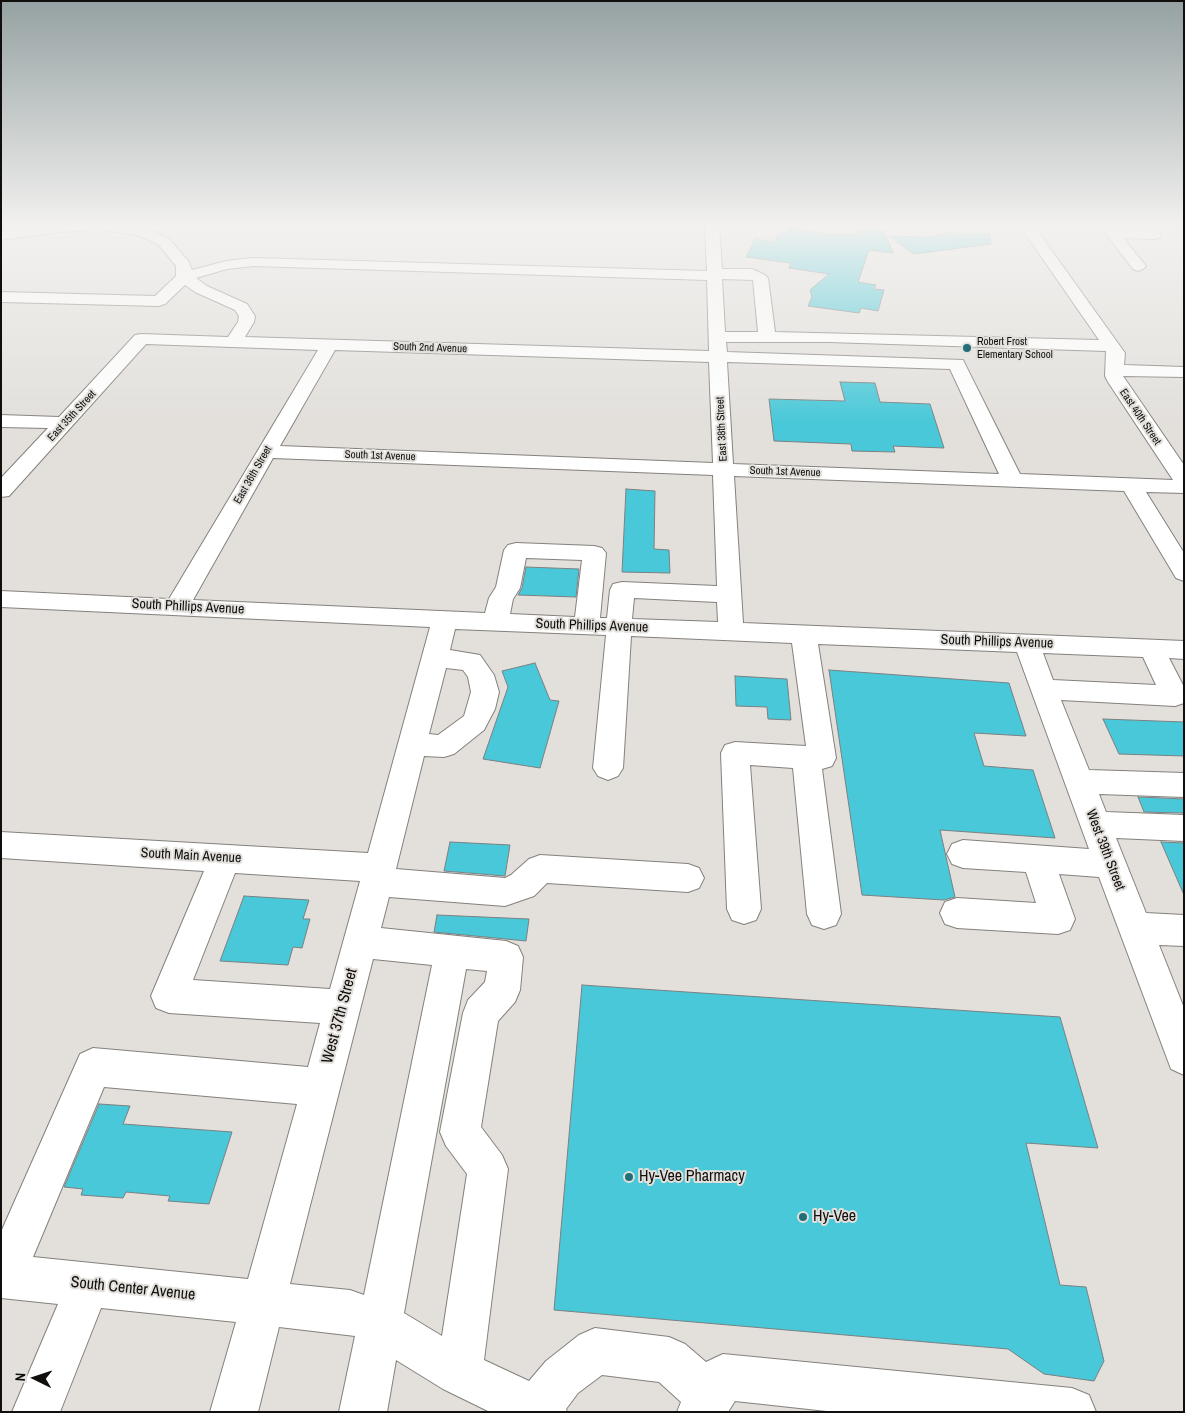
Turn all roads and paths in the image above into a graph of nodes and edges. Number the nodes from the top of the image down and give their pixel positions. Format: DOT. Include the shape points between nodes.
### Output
graph roads {
  1 [pos="168,292"];
  2 [pos="206,292"];
  3 [pos="715,292"];
  4 [pos="762,292"];
  5 [pos="1073,292"];
  6 [pos="1,297"];
  7 [pos="717,337"];
  8 [pos="767,337"];
  9 [pos="141,339"];
  10 [pos="234,341"];
  11 [pos="329,345"];
  12 [pos="1111,346"];
  13 [pos="725,370"];
  14 [pos="1114,370"];
  15 [pos="1184,372"];
  16 [pos="821,377"];
  17 [pos="884,379"];
  18 [pos="947,383"];
  19 [pos="966,383"];
  20 [pos="1,421"];
  21 [pos="65,423"];
  22 [pos="266,452"];
  23 [pos="723,470"];
  24 [pos="1013,481"];
  25 [pos="1184,481"];
  26 [pos="1131,485"];
  27 [pos="1184,487"];
  28 [pos="1,491"];
  29 [pos="1184,573"];
  30 [pos="729,595"];
  31 [pos="1,599"];
  32 [pos="177,606"];
  33 [pos="445,620"];
  34 [pos="496,622"];
  35 [pos="587,626"];
  36 [pos="619,628"];
  37 [pos="731,632"];
  38 [pos="804,635"];
  39 [pos="1026,643"];
  40 [pos="1151,648"];
  41 [pos="1184,650"];
  42 [pos="435,657"];
  43 [pos="1044,689"];
  44 [pos="412,745"];
  45 [pos="806,757"];
  46 [pos="608,768"];
  47 [pos="1079,780"];
  48 [pos="1184,785"];
  49 [pos="1184,828"];
  50 [pos="1097,829"];
  51 [pos="1184,839"];
  52 [pos="1,845"];
  53 [pos="963,854"];
  54 [pos="224,858"];
  55 [pos="1038,859"];
  56 [pos="1110,864"];
  57 [pos="378,875"];
  58 [pos="688,878"];
  59 [pos="744,908"];
  60 [pos="957,913"];
  61 [pos="824,914"];
  62 [pos="1184,931"];
  63 [pos="1138,937"];
  64 [pos="360,942"];
  65 [pos="1184,949"];
  66 [pos="452,951"];
  67 [pos="343,1007"];
  68 [pos="1184,1056"];
  69 [pos="321,1087"];
  70 [pos="2,1276"];
  71 [pos="88,1285"];
  72 [pos="264,1302"];
  73 [pos="380,1324"];
  74 [pos="459,1373"];
  75 [pos="706,1404"];
  76 [pos="539,1411"];
  77 [pos="36,1412"];
  78 [pos="234,1412"];
  79 [pos="362,1412"];
  80 [pos="1072,1412"];
  1 -- 6 [label="street" via="159,301"];
  2 -- 10 [label="street" via="234,303 245,312 246,322"];
  3 -- 7 [label="street, East 38th Street"];
  4 -- 8 [label="street"];
  5 -- 12 [label="street, East 40th Street"];
  7 -- 8 [label="street"];
  7 -- 13 [label="street, East 38th Street"];
  8 -- 12 [label="street"];
  9 -- 10 [label="street, South 2nd Avenue"];
  9 -- 21 [label="street, East 35th Street"];
  10 -- 11 [label="street, South 2nd Avenue"];
  11 -- 13 [label="street, South 2nd Avenue"];
  11 -- 22 [label="street, East 36th Street"];
  12 -- 14 [label="street, East 40th Street" via="1116,353"];
  13 -- 19 [label="street, South 2nd Avenue" via="957,364"];
  13 -- 23 [label="street, East 38th Street"];
  14 -- 15 [label="street"];
  14 -- 25 [label="street, East 40th Street" via="1117,382"];
  16 -- 17 [label="street" via="839,375"];
  18 -- 19 [label="street"];
  19 -- 24 [label="street"];
  20 -- 21 [label="street"];
  21 -- 28 [label="street, East 35th Street"];
  22 -- 23 [label="street, South 1st Avenue"];
  22 -- 32 [label="street, East 36th Street"];
  23 -- 24 [label="street, South 1st Avenue"];
  23 -- 30 [label="street, East 38th Street"];
  24 -- 26 [label="street, South 1st Avenue"];
  26 -- 27 [label="street, South 1st Avenue"];
  26 -- 29 [label="street"];
  30 -- 36 [label="street" via="622,590"];
  30 -- 37 [label="street, East 38th Street"];
  31 -- 32 [label="street, South Phillips Avenue"];
  32 -- 33 [label="street, South Phillips Avenue"];
  33 -- 34 [label="street, South Phillips Avenue"];
  33 -- 42 [label="street, West 37th Street"];
  34 -- 35 [label="street, South Phillips Avenue"];
  34 -- 35 [label="street" via="516,550 594,553"];
  35 -- 36 [label="street, South Phillips Avenue"];
  36 -- 37 [label="street, South Phillips Avenue"];
  36 -- 46 [label="street"];
  37 -- 38 [label="street, South Phillips Avenue"];
  38 -- 39 [label="street, South Phillips Avenue"];
  38 -- 45 [label="street" via="822,758"];
  39 -- 40 [label="street, South Phillips Avenue"];
  39 -- 43 [label="street, West 39th Street"];
  40 -- 41 [label="street, South Phillips Avenue"];
  40 -- 43 [label="street" via="1175,696"];
  42 -- 44 [label="street, West 37th Street"];
  42 -- 44 [label="street" via="471,662 481,675 485,692 481,709 474,723 444,746"];
  43 -- 47 [label="street, West 39th Street"];
  44 -- 57 [label="street, West 37th Street"];
  45 -- 59 [label="street" via="735,753"];
  45 -- 61 [label="street"];
  47 -- 48 [label="street"];
  47 -- 50 [label="street, West 39th Street"];
  49 -- 50 [label="street"];
  50 -- 51 [label="street"];
  50 -- 56 [label="street, West 39th Street"];
  52 -- 54 [label="street, South Main Avenue"];
  53 -- 55 [label="street"];
  54 -- 57 [label="street, South Main Avenue"];
  54 -- 67 [label="street" via="169,996"];
  55 -- 56 [label="street"];
  55 -- 60 [label="street" via="1058,919"];
  56 -- 63 [label="street, West 39th Street"];
  57 -- 58 [label="street, South Main Avenue" via="505,892 522,886 540,869"];
  57 -- 64 [label="street, West 37th Street"];
  62 -- 63 [label="street"];
  63 -- 65 [label="street"];
  63 -- 68 [label="street, West 39th Street"];
  64 -- 66 [label="street"];
  64 -- 67 [label="street, West 37th Street"];
  66 -- 73 [label="street"];
  66 -- 74 [label="street" via="506,957 502,990 481,1013 460,1132 488,1169"];
  67 -- 69 [label="street, West 37th Street"];
  69 -- 70 [label="street" via="93,1067"];
  69 -- 72 [label="street, West 37th Street"];
  70 -- 71 [label="street, South Center Avenue"];
  71 -- 72 [label="street, South Center Avenue"];
  71 -- 77 [label="street"];
  72 -- 73 [label="street, South Center Avenue" via="350,1312"];
  72 -- 78 [label="street, West 37th Street"];
  73 -- 74 [label="street, South Center Avenue"];
  73 -- 79 [label="street"];
  74 -- 76 [label="street, South Center Avenue"];
  75 -- 76 [label="street" via="669,1360 594,1350 562,1377"];
  75 -- 80 [label="street" via="723,1377"];
}
